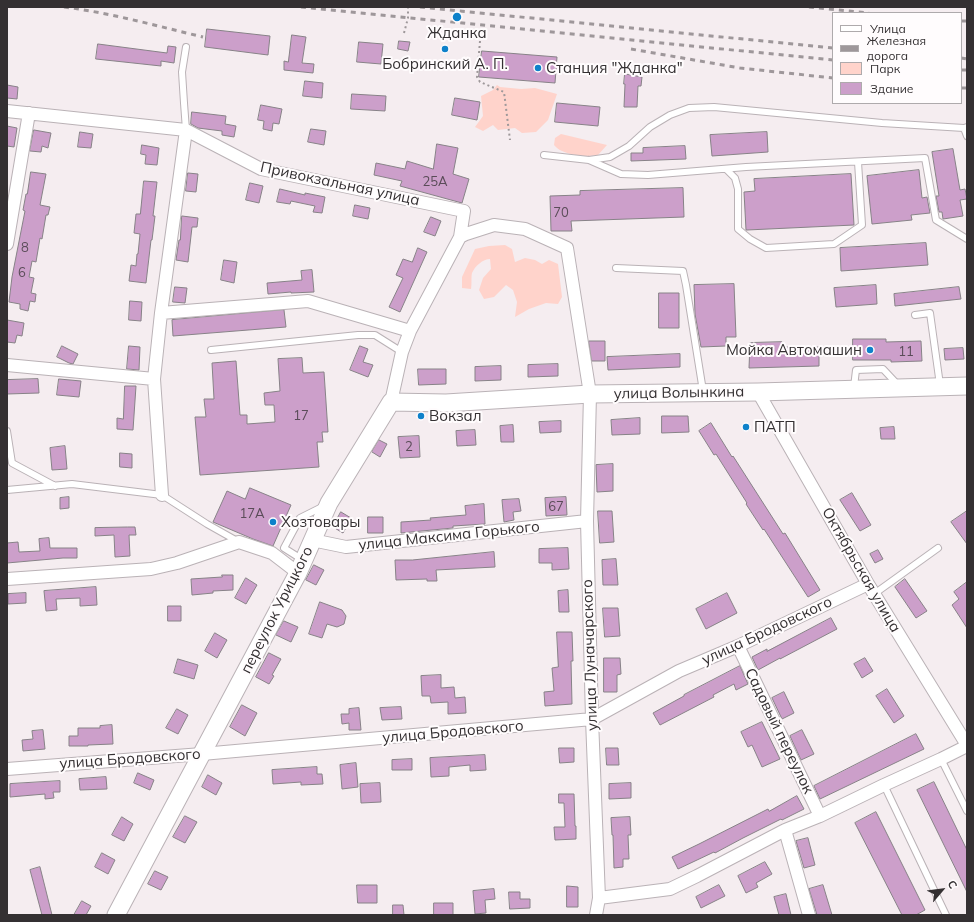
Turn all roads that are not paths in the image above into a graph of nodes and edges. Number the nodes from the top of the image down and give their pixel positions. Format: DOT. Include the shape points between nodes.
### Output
graph roads {
  1 [pos="186,47"];
  2 [pos="7,111"];
  3 [pos="29,113"];
  4 [pos="966,128"];
  5 [pos="186,130"];
  6 [pos="967,136"];
  7 [pos="544,154"];
  8 [pos="589,160"];
  9 [pos="858,162"];
  10 [pos="726,169"];
  11 [pos="460,237"];
  12 [pos="967,239"];
  13 [pos="7,244"];
  14 [pos="616,268"];
  15 [pos="161,313"];
  16 [pos="915,314"];
  17 [pos="410,332"];
  18 [pos="211,350"];
  19 [pos="402,352"];
  20 [pos="7,365"];
  21 [pos="154,379"];
  22 [pos="967,386"];
  23 [pos="940,387"];
  24 [pos="758,392"];
  25 [pos="703,393"];
  26 [pos="590,394"];
  27 [pos="391,402"];
  28 [pos="7,431"];
  29 [pos="55,486"];
  30 [pos="7,490"];
  31 [pos="162,495"];
  32 [pos="329,503"];
  33 [pos="587,521"];
  34 [pos="312,540"];
  35 [pos="239,542"];
  36 [pos="938,548"];
  37 [pos="301,567"];
  38 [pos="7,579"];
  39 [pos="871,589"];
  40 [pos="738,646"];
  41 [pos="592,719"];
  42 [pos="967,746"];
  43 [pos="202,754"];
  44 [pos="941,759"];
  45 [pos="7,769"];
  46 [pos="884,785"];
  47 [pos="967,811"];
  48 [pos="820,816"];
  49 [pos="785,830"];
  50 [pos="600,898"];
  51 [pos="116,915"];
  52 [pos="596,915"];
  53 [pos="809,915"];
  54 [pos="946,915"];
  1 -- 5 [label="lane" via="182,72"];
  2 -- 3 [label="street, Привокзальная улица"];
  3 -- 5 [label="street, Привокзальная улица"];
  3 -- 13 [label="street"];
  4 -- 6 [label="lane"];
  4 -- 8 [label="lane" via="714,107 689,108 670,115 650,127 629,146 610,157"];
  5 -- 11 [label="street, Привокзальная улица" via="261,169 464,211"];
  5 -- 15 [label="street"];
  7 -- 8 [label="lane"];
  8 -- 10 [label="lane" via="621,174 648,175"];
  9 -- 10 [label="lane"];
  9 -- 10 [label="lane" via="862,225 834,244 766,248 738,229 738,189 735,178"];
  9 -- 12 [label="lane" via="925,158 936,220"];
  11 -- 17 [label="street, переулок Урицкого"];
  11 -- 26 [label="street, улица Луначарского" via="494,225 525,229 567,248"];
  14 -- 25 [label="lane" via="683,271"];
  15 -- 17 [label="street" via="308,301"];
  15 -- 21 [label="street"];
  16 -- 23 [label="lane" via="930,313"];
  17 -- 19 [label="street, переулок Урицкого"];
  18 -- 19 [label="lane" via="375,335"];
  19 -- 27 [label="street, переулок Урицкого"];
  20 -- 21 [label="street"];
  21 -- 31 [label="street"];
  22 -- 23 [label="street, улица Волынкина"];
  23 -- 24 [label="street, улица Волынкина"];
  24 -- 25 [label="street, улица Волынкина"];
  24 -- 39 [label="street, Октябрьская улица"];
  25 -- 26 [label="street, улица Волынкина"];
  26 -- 27 [label="street, улица Волынкина" via="446,403"];
  26 -- 33 [label="street, улица Луначарского"];
  27 -- 32 [label="street, переулок Урицкого"];
  28 -- 29 [label="lane" via="12,462"];
  29 -- 30 [label="lane"];
  29 -- 31 [label="lane" via="72,484"];
  31 -- 35 [label="lane"];
  32 -- 34 [label="street, переулок Урицкого"];
  32 -- 37 [label="lane" via="300,518 284,548"];
  33 -- 34 [label="street, улица Максима Горького" via="346,547"];
  33 -- 41 [label="street, улица Луначарского"];
  34 -- 37 [label="street, переулок Урицкого"];
  35 -- 37 [label="street" via="272,553"];
  35 -- 38 [label="street" via="151,569"];
  36 -- 39 [label="lane"];
  37 -- 43 [label="street, переулок Урицкого"];
  39 -- 40 [label="street, улица Бродовского"];
  39 -- 42 [label="street, Октябрьская улица"];
  40 -- 41 [label="street, улица Бродовского" via="679,671"];
  40 -- 48 [label="street, Садовый переулок"];
  41 -- 43 [label="street, улица Бродовского"];
  41 -- 50 [label="street, улица Луначарского"];
  42 -- 44 [label="street"];
  43 -- 45 [label="street, улица Бродовского"];
  43 -- 51 [label="street, переулок Урицкого"];
  44 -- 46 [label="street"];
  44 -- 47 [label="lane"];
  46 -- 48 [label="street"];
  46 -- 54 [label="lane"];
  48 -- 49 [label="street"];
  49 -- 50 [label="street" via="670,889"];
  49 -- 53 [label="street"];
  50 -- 52 [label="street, улица Луначарского"];
}
